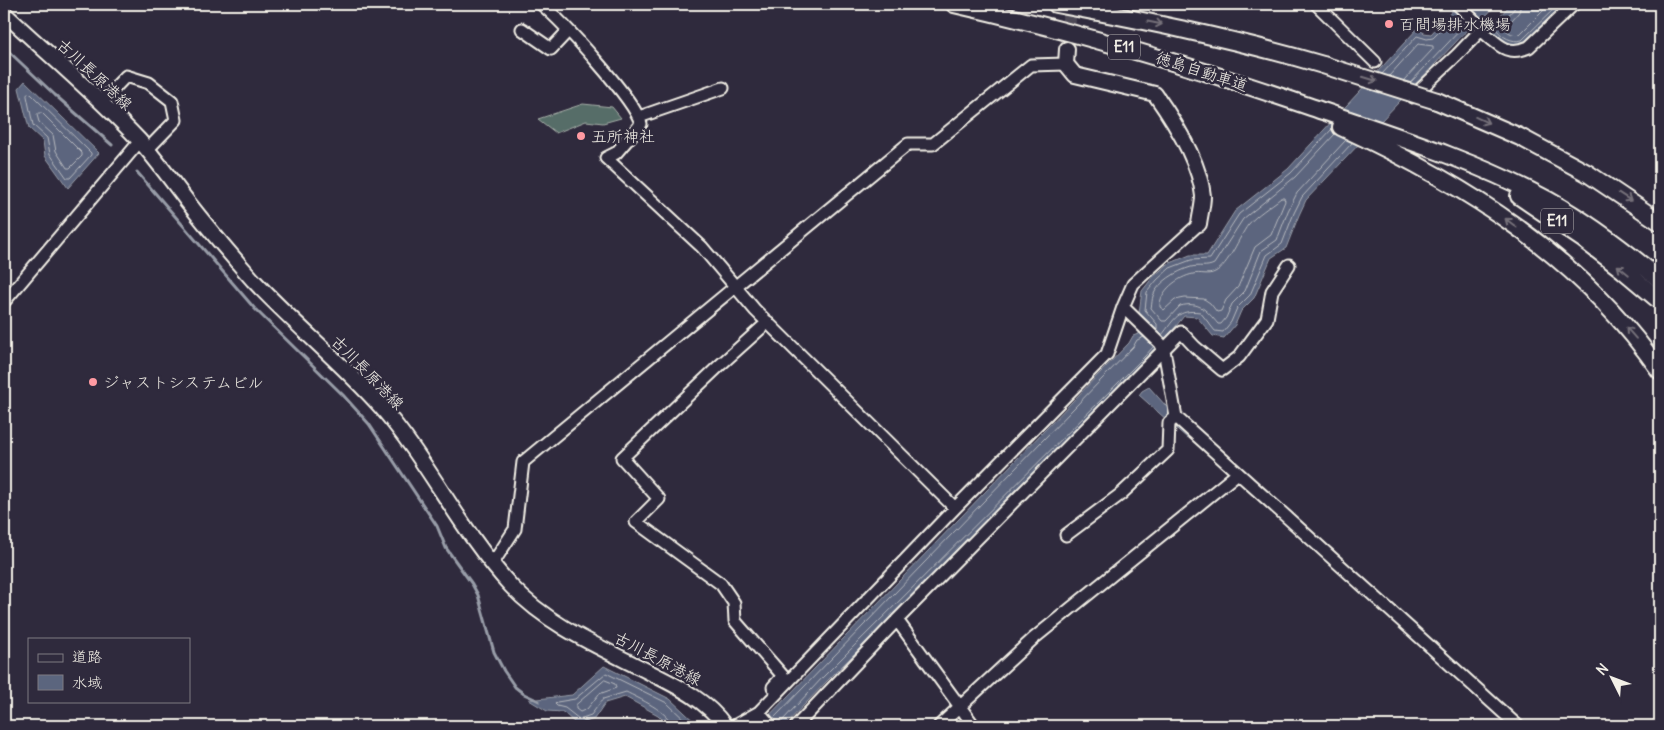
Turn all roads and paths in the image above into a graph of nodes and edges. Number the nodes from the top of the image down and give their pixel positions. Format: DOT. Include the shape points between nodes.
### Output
graph roads {
  1 [pos="541,4"];
  2 [pos="954,4"];
  3 [pos="1056,4"];
  4 [pos="1316,4"];
  5 [pos="1457,4"];
  6 [pos="1574,4"];
  7 [pos="4,13"];
  8 [pos="1479,27"];
  9 [pos="522,29"];
  10 [pos="568,31"];
  11 [pos="1067,49"];
  12 [pos="1375,62"];
  13 [pos="1066,64"];
  14 [pos="724,88"];
  15 [pos="1412,97"];
  16 [pos="1291,100"];
  17 [pos="101,102"];
  18 [pos="639,117"];
  19 [pos="144,146"];
  20 [pos="1446,153"];
  21 [pos="1660,222"];
  22 [pos="1198,224"];
  23 [pos="1289,265"];
  24 [pos="1660,280"];
  25 [pos="734,286"];
  26 [pos="1660,301"];
  27 [pos="4,302"];
  28 [pos="1125,309"];
  29 [pos="768,322"];
  30 [pos="1162,347"];
  31 [pos="1660,371"];
  32 [pos="1176,417"];
  33 [pos="1238,474"];
  34 [pos="955,508"];
  35 [pos="1066,535"];
  36 [pos="492,562"];
  37 [pos="897,620"];
  38 [pos="767,703"];
  39 [pos="960,706"];
  40 [pos="761,714"];
  41 [pos="724,726"];
  42 [pos="734,726"];
  43 [pos="771,726"];
  44 [pos="796,726"];
  45 [pos="939,726"];
  46 [pos="974,726"];
  47 [pos="1518,726"];
  1 -- 10 [label="street"];
  2 -- 16 [label="highway, 徳島自動車道 / E11" via="1131,48"];
  3 -- 21 [label="highway, one-way, bridge" via="1261,47 1437,101 1496,125 1587,172"];
  4 -- 12 [label="street"];
  5 -- 8 [label="street"];
  6 -- 8 [label="street" via="1529,47 1520,51 1502,48"];
  7 -- 17 [label="main road, 古川長原港線"];
  8 -- 15 [label="street" via="1457,55"];
  9 -- 10 [label="street" via="551,49"];
  10 -- 18 [label="street"];
  11 -- 13 [label="main road"];
  13 -- 22 [label="main road" via="1075,75 1155,94 1169,114 1200,176 1203,199"];
  13 -- 25 [label="street" via="1031,64 933,144 908,144"];
  14 -- 18 [label="street"];
  16 -- 20 [label="highway, 徳島自動車道 / E11"];
  31 -- 16 [label="highway, one-way" via="1631,333 1576,276 1502,216 1398,153"];
  17 -- 19 [label="main road, 古川長原港線"];
  17 -- 19 [label="street" via="126,76 149,82 172,101 176,120"];
  18 -- 25 [label="street" via="641,124 616,153 606,158 702,247"];
  19 -- 27 [label="street"];
  19 -- 36 [label="main road, 古川長原港線" via="247,272 382,409"];
  20 -- 24 [label="highway, 徳島自動車道 / E11" via="1494,173 1566,210"];
  26 -- 20 [label="highway, 徳島自動車道 / E11, one-way" via="1545,213"];
  22 -- 28 [label="street" via="1133,284"];
  23 -- 30 [label="street" via="1272,291 1267,319 1239,357 1222,370 1182,332"];
  25 -- 29 [label="street"];
  25 -- 36 [label="street" via="678,336 523,462 515,529"];
  28 -- 30 [label="street"];
  28 -- 34 [label="street" via="1107,354"];
  29 -- 34 [label="street"];
  29 -- 38 [label="street" via="622,458 659,499 636,522 721,584 734,603 735,622 783,676 765,698"];
  30 -- 32 [label="street"];
  30 -- 37 [label="street"];
  32 -- 33 [label="street"];
  32 -- 35 [label="street" via="1169,422 1168,450 1121,494"];
  33 -- 39 [label="street" via="1033,639"];
  33 -- 47 [label="street"];
  34 -- 38 [label="street"];
  36 -- 41 [label="main road, 古川長原港線" via="512,586 550,620 683,689 718,716"];
  37 -- 39 [label="street"];
  37 -- 44 [label="street"];
  38 -- 40 [label="street"];
  39 -- 45 [label="street"];
  39 -- 46 [label="street"];
  40 -- 42 [label="street"];
  40 -- 43 [label="street"];
}
